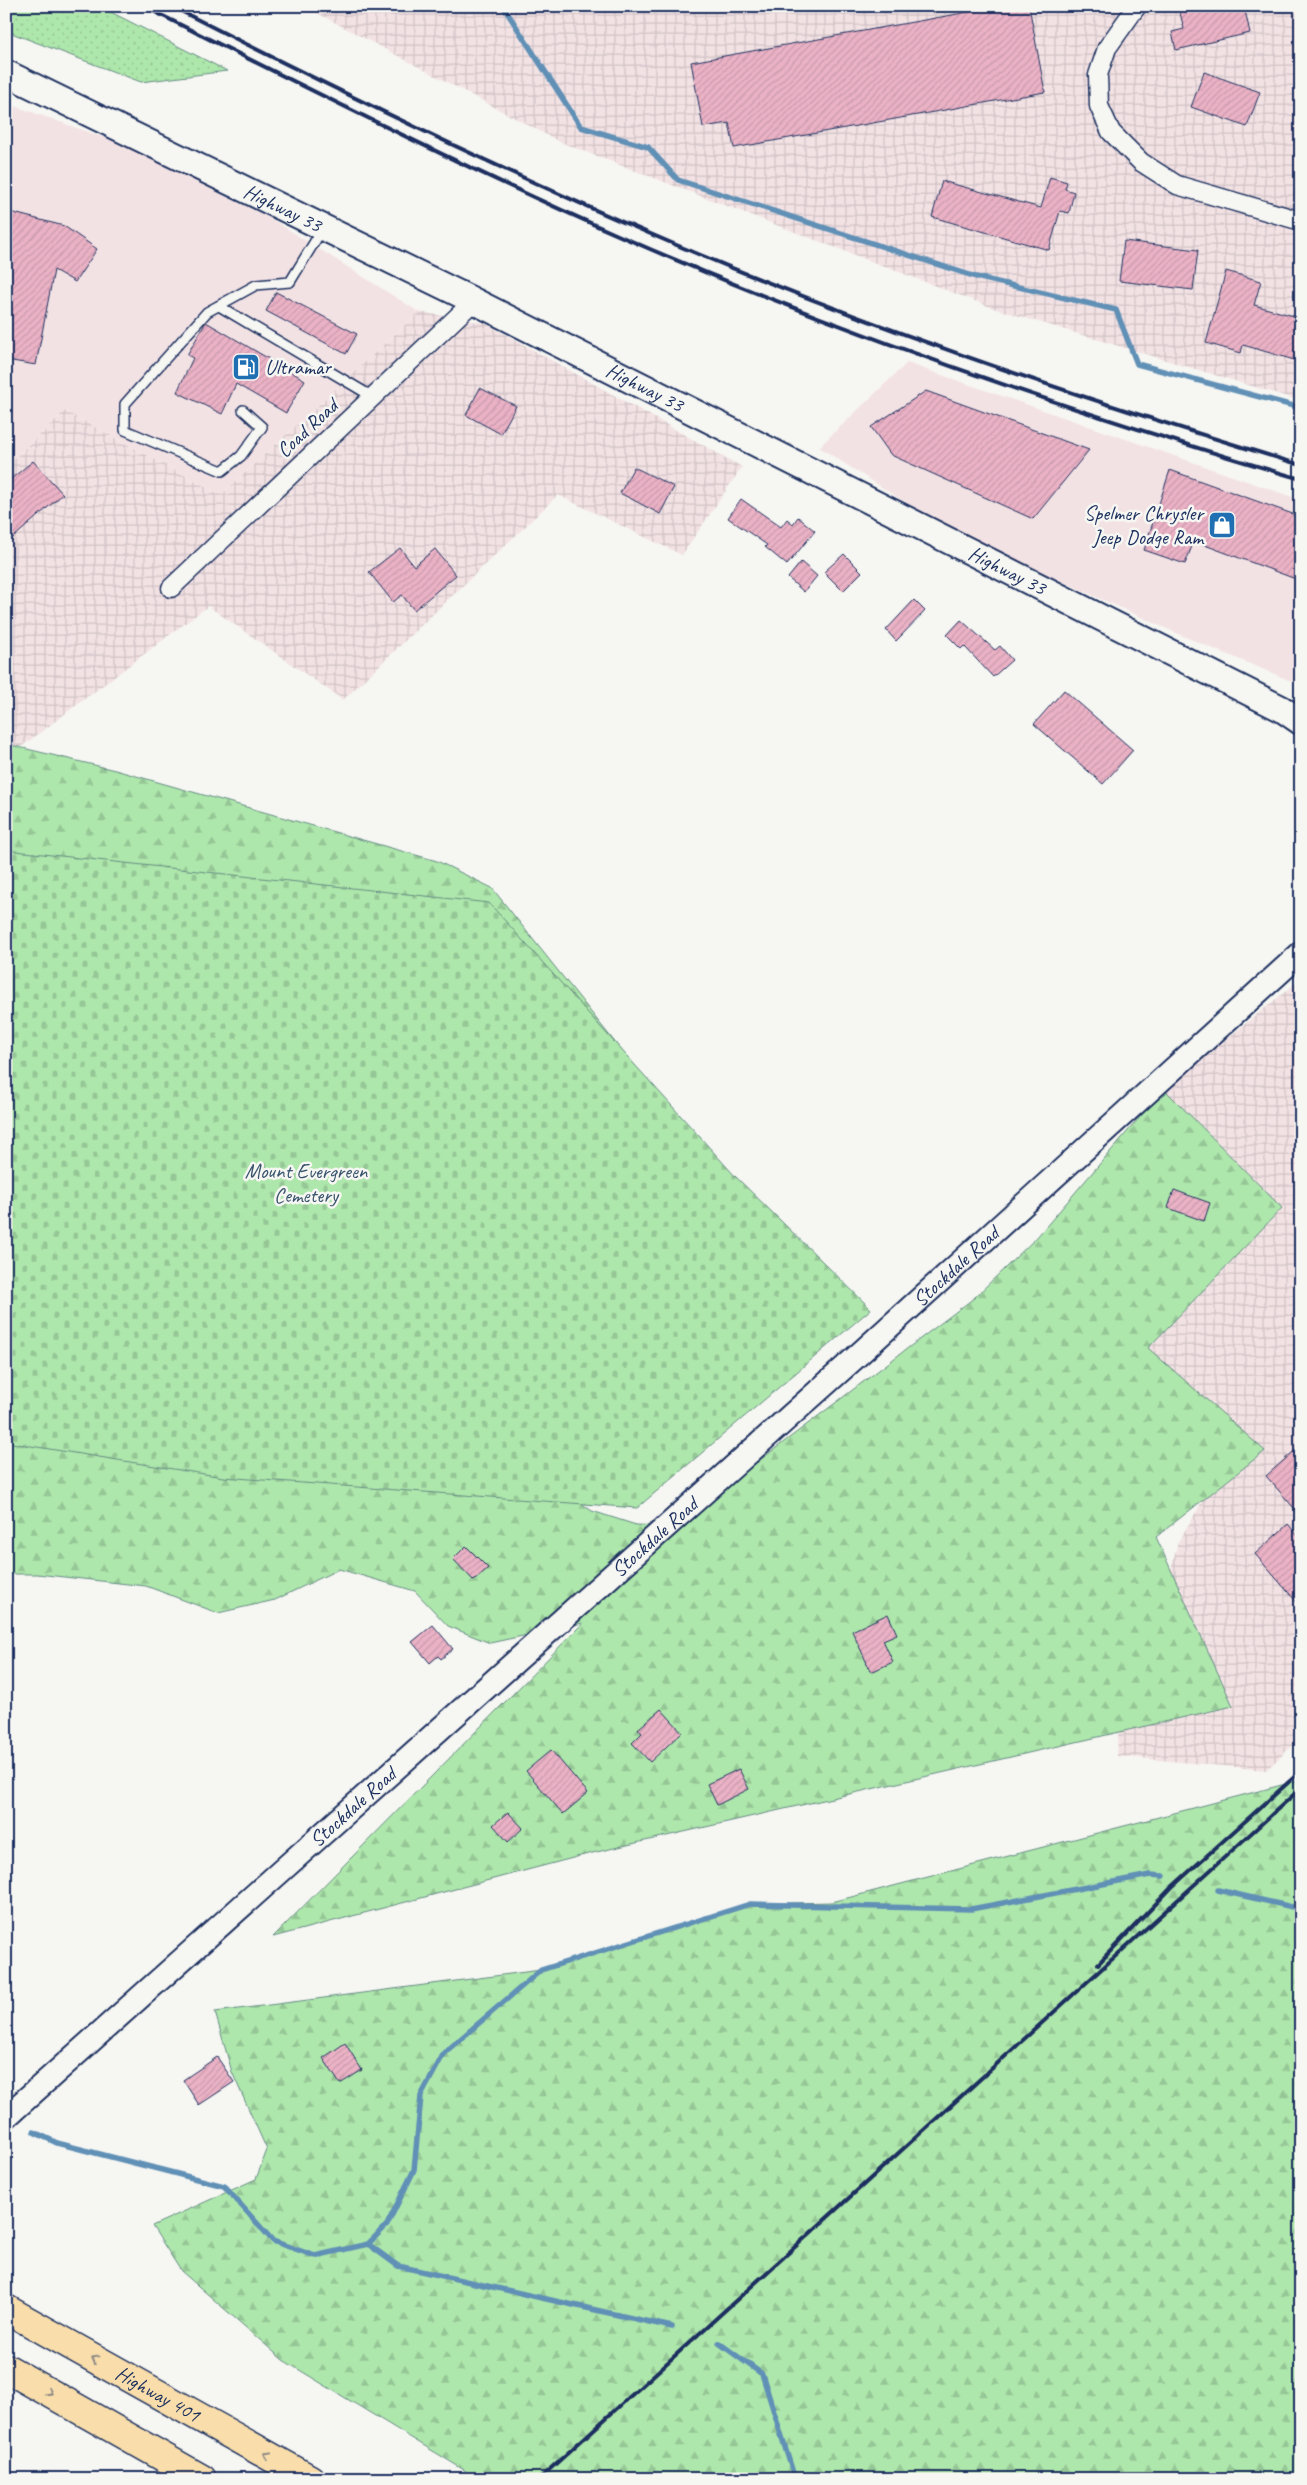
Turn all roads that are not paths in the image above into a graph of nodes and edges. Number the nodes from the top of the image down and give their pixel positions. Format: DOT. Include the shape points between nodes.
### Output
graph roads {
  1 [pos="1137,6"];
  2 [pos="6,73"];
  3 [pos="1301,221"];
  4 [pos="324,228"];
  5 [pos="474,301"];
  6 [pos="219,306"];
  7 [pos="373,397"];
  8 [pos="243,410"];
  9 [pos="171,588"];
  10 [pos="1294,716"];
  11 [pos="1301,953"];
  12 [pos="6,2117"];
  13 [pos="6,2309"];
  14 [pos="6,2368"];
  15 [pos="202,2479"];
  16 [pos="310,2479"];
  1 -- 3 [label="street" via="1107,48 1098,75 1099,106 1111,132 1141,162 1177,185"];
  2 -- 4 [label="main road, Highway 33"];
  4 -- 5 [label="main road, Highway 33"];
  4 -- 6 [label="lane" via="290,282 256,285"];
  5 -- 7 [label="street, Coad Road"];
  5 -- 10 [label="main road, Highway 33"];
  6 -- 7 [label="lane"];
  6 -- 8 [label="lane" via="207,312 125,404 125,430 222,471 241,456 262,428"];
  7 -- 9 [label="street, Coad Road"];
  11 -- 12 [label="street, Stockdale Road" via="848,1364"];
  16 -- 13 [label="highway, Highway 401, one-way"];
  14 -- 15 [label="highway, one-way"];
}
